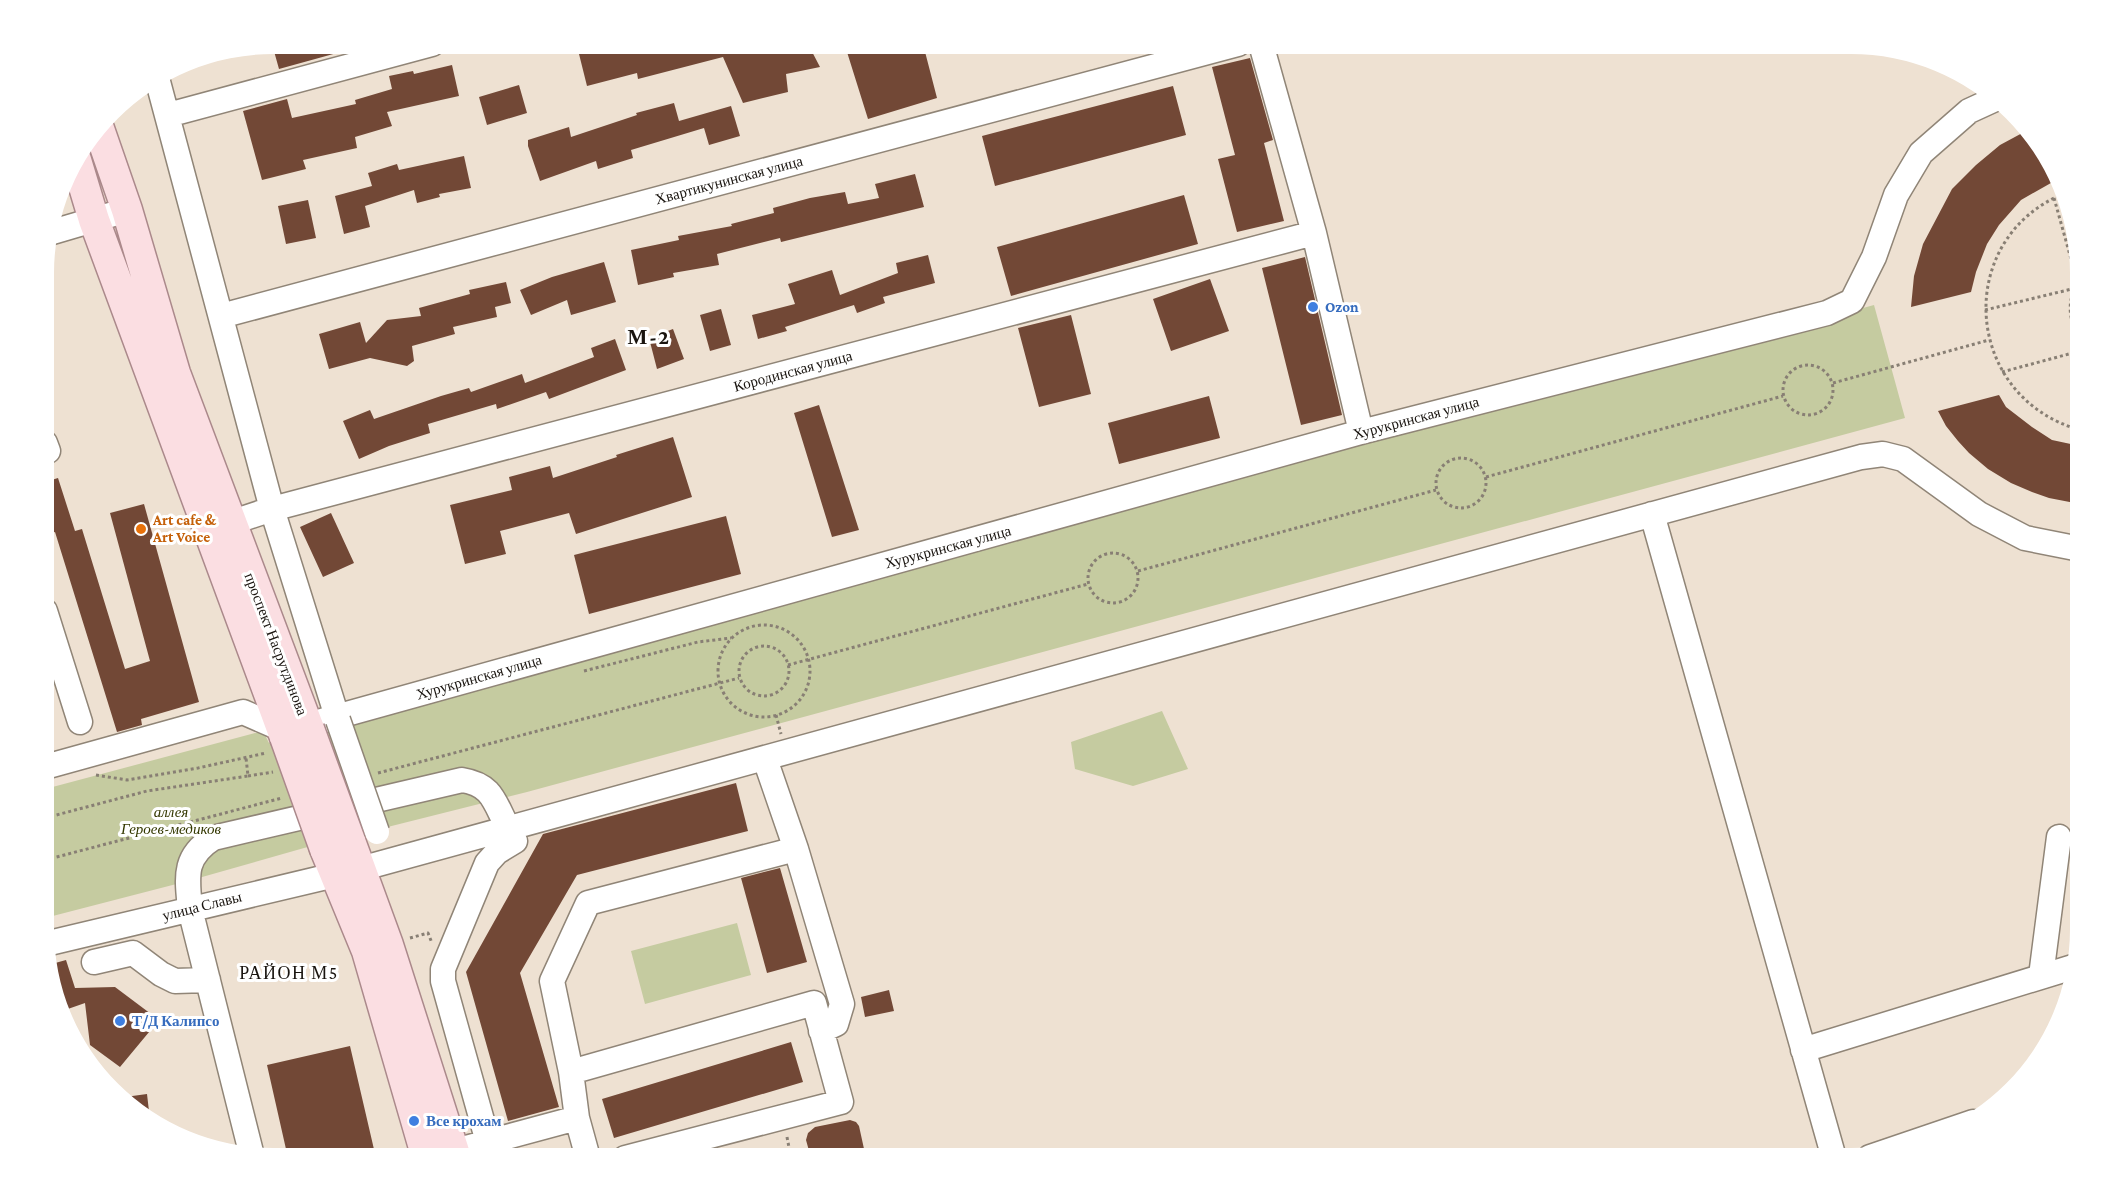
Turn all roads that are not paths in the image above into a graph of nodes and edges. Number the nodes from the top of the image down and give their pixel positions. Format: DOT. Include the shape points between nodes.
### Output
graph roads {
  1 [pos="395,54"];
  2 [pos="1201,54"];
  3 [pos="1264,54"];
  4 [pos="160,85"];
  5 [pos="1987,102"];
  6 [pos="168,115"];
  7 [pos="102,137"];
  8 [pos="79,171"];
  9 [pos="127,210"];
  10 [pos="94,220"];
  11 [pos="58,230"];
  12 [pos="1314,233"];
  13 [pos="220,316"];
  14 [pos="1360,432"];
  15 [pos="272,509"];
  16 [pos="1652,514"];
  17 [pos="220,527"];
  18 [pos="2070,547"];
  19 [pos="54,640"];
  20 [pos="337,718"];
  21 [pos="80,723"];
  22 [pos="289,735"];
  23 [pos="765,759"];
  24 [pos="54,764"];
  25 [pos="512,835"];
  26 [pos="2059,837"];
  27 [pos="795,849"];
  28 [pos="356,854"];
  29 [pos="190,909"];
  30 [pos="54,942"];
  31 [pos="94,962"];
  32 [pos="2066,969"];
  33 [pos="2041,976"];
  34 [pos="208,980"];
  35 [pos="821,1031"];
  36 [pos="1803,1050"];
  37 [pos="571,1072"];
  38 [pos="577,1118"];
  39 [pos="488,1142"];
  40 [pos="250,1147"];
  41 [pos="438,1148"];
  42 [pos="469,1148"];
  43 [pos="585,1148"];
  44 [pos="664,1148"];
  45 [pos="1831,1148"];
  1 -- 6 [label="street"];
  2 -- 13 [label="street, Хвартикунинская улица"];
  3 -- 12 [label="street"];
  4 -- 6 [label="street"];
  5 -- 14 [label="street, Хурукринская улица" via="1969,111 1921,153 1896,195 1874,257 1852,301 1827,313"];
  6 -- 13 [label="street"];
  7 -- 9 [label="main road, проспект Насрутдинова"];
  8 -- 10 [label="main road, проспект Насрутдинова"];
  9 -- 10 [label="street"];
  9 -- 17 [label="main road, проспект Насрутдинова"];
  10 -- 11 [label="street"];
  10 -- 17 [label="main road, проспект Насрутдинова"];
  12 -- 14 [label="street"];
  12 -- 15 [label="street, Кородинская улица"];
  13 -- 15 [label="street"];
  14 -- 20 [label="street, Хурукринская улица"];
  15 -- 17 [label="street, Кородинская улица"];
  15 -- 20 [label="street"];
  16 -- 18 [label="street, улица Славы" via="1883,454 1903,459 1979,514 2025,538"];
  16 -- 23 [label="street, улица Славы"];
  16 -- 36 [label="street"];
  17 -- 22 [label="main road, проспект Насрутдинова"];
  19 -- 21 [label="street"];
  20 -- 22 [label="street, Хурукринская улица"];
  20 -- 28 [label="street, bridge"];
  22 -- 24 [label="street" via="243,712"];
  22 -- 28 [label="main road, проспект Насрутдинова, bridge"];
  23 -- 25 [label="street, улица Славы"];
  23 -- 27 [label="street"];
  25 -- 28 [label="street, улица Славы"];
  25 -- 29 [label="street" via="487,789 477,782 462,780 213,838 191,857"];
  25 -- 39 [label="street" via="487,863 443,969 443,981"];
  26 -- 33 [label="street"];
  27 -- 35 [label="street" via="842,1004 837,1024"];
  27 -- 37 [label="street" via="588,903 552,981"];
  28 -- 29 [label="street, улица Славы"];
  28 -- 41 [label="main road, проспект Насрутдинова" via="367,951"];
  29 -- 30 [label="street, улица Славы"];
  29 -- 34 [label="street"];
  31 -- 34 [label="street" via="133,953 175,981"];
  32 -- 33 [label="street"];
  33 -- 36 [label="street"];
  34 -- 40 [label="street"];
  35 -- 37 [label="street" via="814,1003"];
  35 -- 44 [label="street" via="841,1102"];
  36 -- 45 [label="street"];
  37 -- 38 [label="street"];
  38 -- 39 [label="street"];
  38 -- 43 [label="street"];
  39 -- 42 [label="street"];
}
